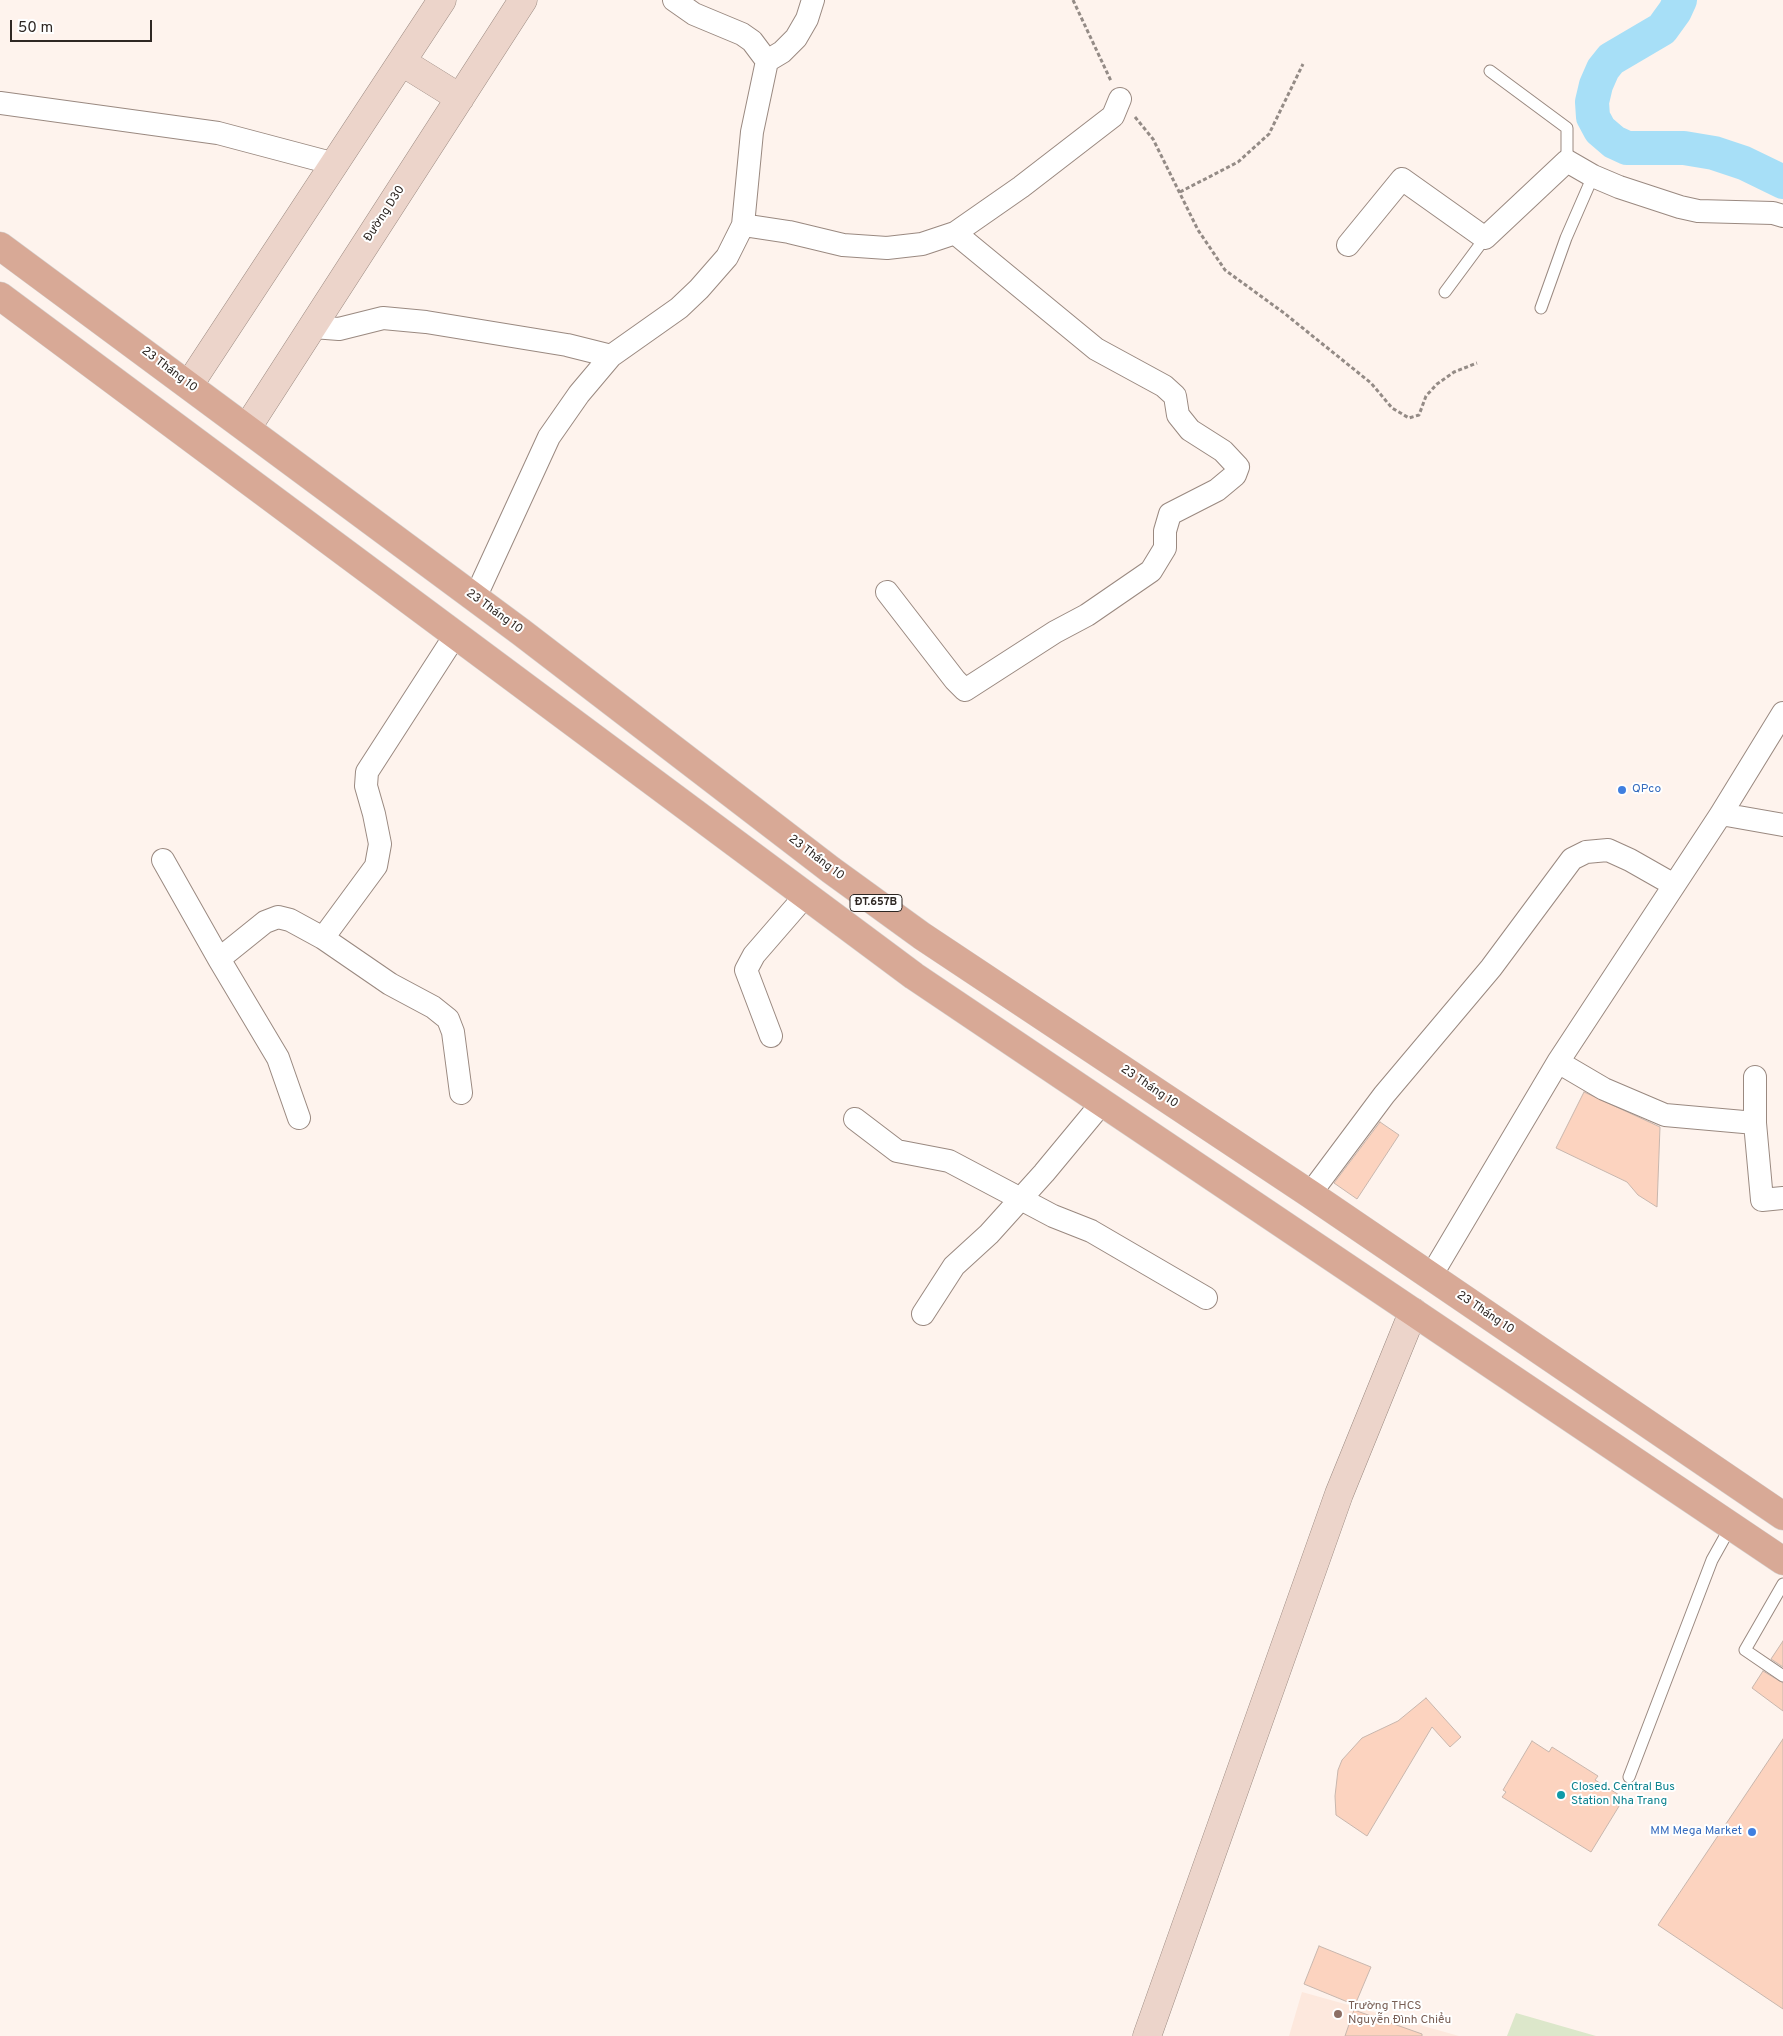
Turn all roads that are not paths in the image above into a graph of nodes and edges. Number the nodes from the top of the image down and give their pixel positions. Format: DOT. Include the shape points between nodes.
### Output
graph roads {
  1 [pos="442,0"];
  2 [pos="523,0"];
  3 [pos="674,0"];
  4 [pos="813,0"];
  5 [pos="766,61"];
  6 [pos="402,62"];
  7 [pos="1490,71"];
  8 [pos="460,98"];
  9 [pos="1120,99"];
  10 [pos="0,103"];
  11 [pos="1567,161"];
  12 [pos="335,164"];
  13 [pos="1594,176"];
  14 [pos="1783,216"];
  15 [pos="743,225"];
  16 [pos="955,232"];
  17 [pos="1485,238"];
  18 [pos="1348,245"];
  19 [pos="0,246"];
  20 [pos="1446,292"];
  21 [pos="0,296"];
  22 [pos="1541,308"];
  23 [pos="313,327"];
  24 [pos="611,356"];
  25 [pos="189,385"];
  26 [pos="167,418"];
  27 [pos="247,428"];
  28 [pos="225,462"];
  29 [pos="887,592"];
  30 [pos="475,598"];
  31 [pos="456,634"];
  32 [pos="1783,713"];
  33 [pos="1720,814"];
  34 [pos="1783,824"];
  35 [pos="163,860"];
  36 [pos="1674,885"];
  37 [pos="806,895"];
  38 [pos="323,938"];
  39 [pos="219,959"];
  40 [pos="771,1036"];
  41 [pos="1558,1062"];
  42 [pos="1755,1077"];
  43 [pos="461,1094"];
  44 [pos="1102,1103"];
  45 [pos="299,1118"];
  46 [pos="855,1119"];
  47 [pos="1755,1123"];
  48 [pos="1310,1194"];
  49 [pos="1783,1198"];
  50 [pos="1020,1200"];
  51 [pos="1431,1276"];
  52 [pos="1206,1298"];
  53 [pos="1413,1312"];
  54 [pos="924,1314"];
  55 [pos="1751,1495"];
  56 [pos="1783,1516"];
  57 [pos="1731,1526"];
  58 [pos="1783,1561"];
  59 [pos="1783,1584"];
  60 [pos="1783,1676"];
  61 [pos="1629,1778"];
  62 [pos="1147,2036"];
  1 -- 6 [label="street"];
  2 -- 8 [label="street, Đường D30"];
  3 -- 5 [label="street" via="694,14 742,34"];
  4 -- 5 [label="street" via="796,38 782,52"];
  5 -- 15 [label="street" via="752,132"];
  6 -- 8 [label="street"];
  6 -- 12 [label="street"];
  7 -- 11 [label="lane" via="1567,128"];
  8 -- 23 [label="street, Đường D30"];
  9 -- 16 [label="street" via="1113,116 1094,132"];
  10 -- 12 [label="street" via="218,133"];
  11 -- 13 [label="street"];
  11 -- 17 [label="street"];
  12 -- 25 [label="street"];
  13 -- 14 [label="street" via="1698,211"];
  13 -- 22 [label="lane" via="1566,238"];
  15 -- 16 [label="street" via="843,245 887,248 922,244"];
  15 -- 24 [label="street" via="727,257 679,308"];
  16 -- 29 [label="street" via="1096,349 1164,386 1175,396 1178,416 1190,430 1223,451 1238,467 1235,475 1217,490 1170,514 1165,548 1151,571 1087,615 965,690"];
  17 -- 18 [label="street" via="1402,179"];
  17 -- 20 [label="lane"];
  19 -- 25 [label="main road, 23 Tháng 10 / ĐT.657B"];
  21 -- 26 [label="main road, ĐT.657B"];
  23 -- 24 [label="street" via="339,329 382,318 426,322 567,345"];
  23 -- 27 [label="street, Đường D30"];
  24 -- 30 [label="street" via="549,437"];
  25 -- 26 [label="main road"];
  25 -- 27 [label="main road, 23 Tháng 10 / ĐT.657B"];
  26 -- 28 [label="main road, ĐT.657B"];
  27 -- 28 [label="main road"];
  27 -- 30 [label="main road, 23 Tháng 10 / ĐT.657B"];
  28 -- 31 [label="main road, ĐT.657B"];
  30 -- 31 [label="main road"];
  30 -- 48 [label="main road, 23 Tháng 10 / ĐT.657B" via="898,919"];
  31 -- 37 [label="main road, ĐT.657B"];
  31 -- 38 [label="street" via="367,772 366,786 380,844 376,866"];
  32 -- 33 [label="street"];
  33 -- 34 [label="street"];
  33 -- 36 [label="street"];
  35 -- 39 [label="street"];
  36 -- 41 [label="street"];
  36 -- 48 [label="street" via="1608,850 1586,852 1572,859 1491,968 1384,1095"];
  37 -- 40 [label="street" via="754,955 746,970"];
  37 -- 44 [label="main road, ĐT.657B" via="914,976"];
  38 -- 39 [label="street" via="278,917 265,922"];
  38 -- 43 [label="street" via="448,1019 453,1032"];
  39 -- 45 [label="street" via="278,1058"];
  41 -- 47 [label="street" via="1604,1089 1665,1115"];
  41 -- 51 [label="street"];
  42 -- 47 [label="street"];
  44 -- 50 [label="street"];
  44 -- 53 [label="main road, ĐT.657B"];
  46 -- 50 [label="street" via="896,1151 948,1161"];
  47 -- 49 [label="street" via="1762,1200"];
  48 -- 51 [label="main road, 23 Tháng 10 / ĐT.657B"];
  50 -- 52 [label="street" via="1091,1231"];
  50 -- 54 [label="street" via="954,1266"];
  51 -- 53 [label="main road"];
  51 -- 55 [label="main road, 23 Tháng 10 / ĐT.657B"];
  53 -- 57 [label="main road, ĐT.657B"];
  53 -- 62 [label="street" via="1339,1494"];
  55 -- 56 [label="main road, 23 Tháng 10 / ĐT.657B"];
  55 -- 57 [label="main road"];
  57 -- 58 [label="main road, ĐT.657B"];
  57 -- 61 [label="lane" via="1712,1560"];
  59 -- 60 [label="lane" via="1745,1650"];
}
